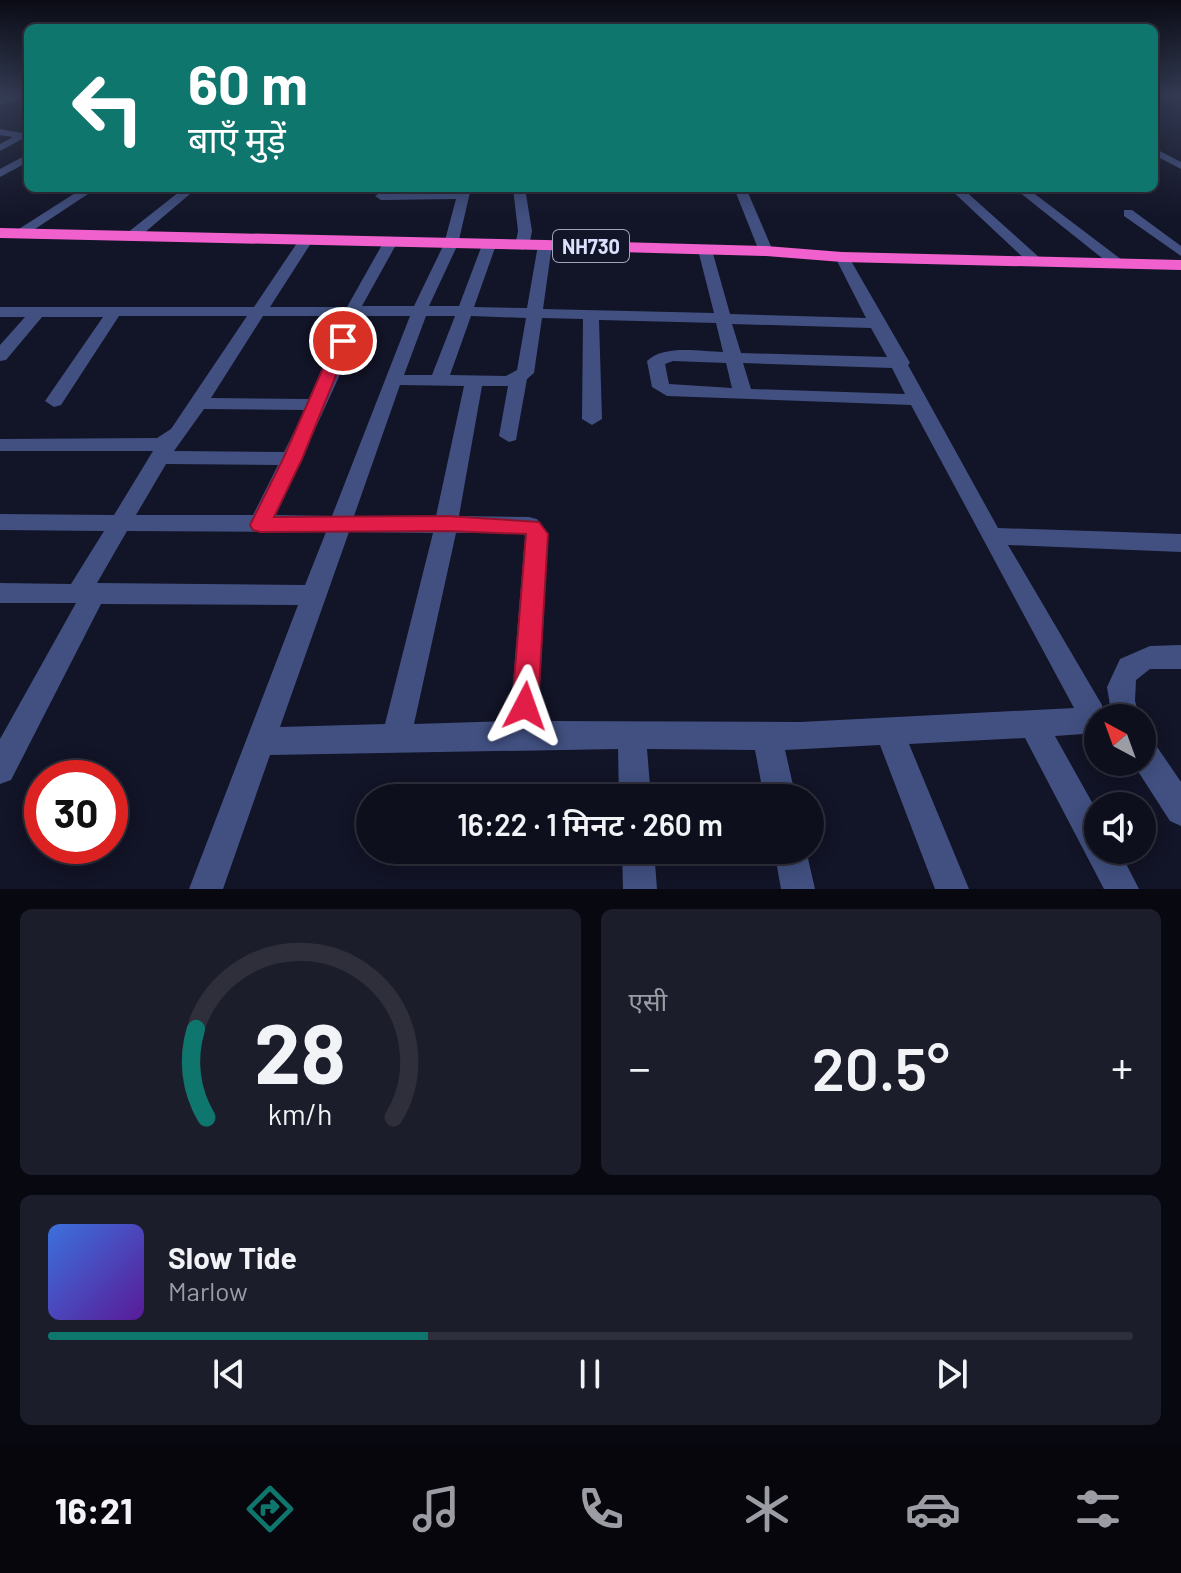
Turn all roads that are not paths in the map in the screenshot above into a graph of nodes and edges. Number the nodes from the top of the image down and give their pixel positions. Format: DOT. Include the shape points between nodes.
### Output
graph roads {
  1 [pos="22,136"];
  2 [pos="0,148"];
  3 [pos="1158,153"];
  4 [pos="24,159"];
  5 [pos="1181,166"];
  6 [pos="0,174"];
  7 [pos="85,192"];
  8 [pos="186,192"];
  9 [pos="464,192"];
  10 [pos="520,192"];
  11 [pos="742,192"];
  12 [pos="959,192"];
  13 [pos="1025,192"];
  14 [pos="381,196"];
  15 [pos="1128,213"];
  16 [pos="0,233"];
  17 [pos="18,234"];
  18 [pos="132,236"];
  19 [pos="306,240"];
  20 [pos="390,243"];
  21 [pos="451,244"];
  22 [pos="489,245"];
  23 [pos="545,245"];
  24 [pos="522,246"];
  25 [pos="705,250"];
  26 [pos="766,251"];
  27 [pos="1181,252"];
  28 [pos="842,257"];
  29 [pos="1035,261"];
  30 [pos="1117,263"];
  31 [pos="1181,265"];
  32 [pos="420,310"];
  33 [pos="260,311"];
  34 [pos="352,311"];
  35 [pos="463,311"];
  36 [pos="533,311"];
  37 [pos="0,312"];
  38 [pos="38,312"];
  39 [pos="114,312"];
  40 [pos="591,314"];
  41 [pos="723,319"];
  42 [pos="877,323"];
  43 [pos="0,356"];
  44 [pos="733,358"];
  45 [pos="901,363"];
  46 [pos="518,379"];
  47 [pos="393,380"];
  48 [pos="439,381"];
  49 [pos="474,382"];
  50 [pos="743,395"];
  51 [pos="919,400"];
  52 [pos="54,401"];
  53 [pos="199,403"];
  54 [pos="317,405"];
  55 [pos="592,419"];
  56 [pos="509,436"];
  57 [pos="0,445"];
  58 [pos="165,448"];
  59 [pos="293,459"];
  60 [pos="122,521"];
  61 [pos="0,522"];
  62 [pos="447,523"];
  63 [pos="340,524"];
  64 [pos="260,525"];
  65 [pos="992,536"];
  66 [pos="1181,543"];
  67 [pos="86,592"];
  68 [pos="0,593"];
  69 [pos="314,595"];
  70 [pos="1181,657"];
  71 [pos="1121,704"];
  72 [pos="1033,724"];
  73 [pos="889,731"];
  74 [pos="523,735"];
  75 [pos="767,736"];
  76 [pos="632,737"];
  77 [pos="396,739"];
  78 [pos="260,741"];
  79 [pos="0,769"];
  80 [pos="1156,772"];
  81 [pos="634,784"];
  82 [pos="777,784"];
  83 [pos="1181,810"];
  84 [pos="1084,819"];
  85 [pos="639,864"];
  86 [pos="793,864"];
  87 [pos="1108,864"];
  88 [pos="206,889"];
  89 [pos="640,889"];
  90 [pos="798,889"];
  91 [pos="952,889"];
  92 [pos="1122,889"];
  1 -- 2 [label="street"];
  3 -- 5 [label="street"];
  4 -- 6 [label="street"];
  7 -- 17 [label="street"];
  8 -- 18 [label="street"];
  9 -- 14 [label="street"];
  9 -- 21 [label="street"];
  10 -- 24 [label="street"];
  11 -- 26 [label="street"];
  12 -- 29 [label="street"];
  13 -- 30 [label="street"];
  15 -- 27 [label="street"];
  16 -- 17 [label="highway, NH730"];
  17 -- 18 [label="highway, NH730"];
  18 -- 19 [label="highway, NH730"];
  19 -- 20 [label="highway, NH730"];
  19 -- 33 [label="street"];
  20 -- 21 [label="highway, NH730"];
  20 -- 34 [label="street"];
  21 -- 22 [label="highway, NH730"];
  21 -- 32 [label="street"];
  22 -- 24 [label="highway, NH730"];
  22 -- 35 [label="street"];
  23 -- 24 [label="highway, NH730"];
  23 -- 25 [label="highway, NH730"];
  23 -- 36 [label="street"];
  25 -- 26 [label="highway, NH730"];
  25 -- 41 [label="street"];
  26 -- 28 [label="highway, NH730"];
  28 -- 29 [label="highway, NH730"];
  28 -- 42 [label="street"];
  29 -- 30 [label="highway, NH730"];
  30 -- 31 [label="highway, NH730"];
  32 -- 34 [label="street"];
  32 -- 35 [label="street"];
  32 -- 47 [label="street"];
  33 -- 34 [label="street"];
  33 -- 39 [label="street"];
  33 -- 53 [label="street"];
  34 -- 54 [label="street"];
  35 -- 36 [label="street"];
  35 -- 48 [label="street"];
  36 -- 40 [label="street"];
  36 -- 46 [label="street" via="525,373"];
  37 -- 38 [label="street"];
  38 -- 39 [label="street"];
  38 -- 43 [label="street"];
  39 -- 52 [label="street"];
  40 -- 41 [label="street"];
  40 -- 55 [label="street"];
  41 -- 42 [label="street"];
  41 -- 44 [label="street"];
  42 -- 45 [label="street"];
  44 -- 45 [label="street"];
  44 -- 50 [label="street"];
  44 -- 50 [label="street" via="658,358 661,387"];
  45 -- 51 [label="street"];
  46 -- 49 [label="street"];
  46 -- 56 [label="street"];
  47 -- 48 [label="street"];
  47 -- 63 [label="street"];
  48 -- 49 [label="street"];
  49 -- 62 [label="street"];
  50 -- 51 [label="street"];
  51 -- 65 [label="street"];
  53 -- 54 [label="street"];
  53 -- 58 [label="street"];
  54 -- 59 [label="street"];
  57 -- 58 [label="street"];
  58 -- 59 [label="street"];
  58 -- 60 [label="street"];
  59 -- 64 [label="street"];
  60 -- 61 [label="street"];
  60 -- 64 [label="street"];
  60 -- 67 [label="street"];
  62 -- 63 [label="street"];
  62 -- 74 [label="street" via="523,524 537,534"];
  62 -- 77 [label="street"];
  63 -- 64 [label="street"];
  63 -- 69 [label="street"];
  65 -- 66 [label="street"];
  65 -- 72 [label="street" via="1091,715 1083,721"];
  67 -- 68 [label="street"];
  67 -- 69 [label="street"];
  67 -- 79 [label="street"];
  69 -- 78 [label="street"];
  70 -- 71 [label="street" via="1139,660 1126,667"];
  72 -- 73 [label="street"];
  72 -- 84 [label="street"];
  73 -- 75 [label="street"];
  73 -- 91 [label="street"];
  74 -- 76 [label="street"];
  74 -- 77 [label="street"];
  75 -- 76 [label="street"];
  75 -- 82 [label="street"];
  76 -- 81 [label="street"];
  77 -- 78 [label="street"];
  78 -- 88 [label="street"];
  80 -- 83 [label="street"];
  85 -- 89 [label="street"];
  86 -- 90 [label="street"];
  87 -- 92 [label="street"];
}
